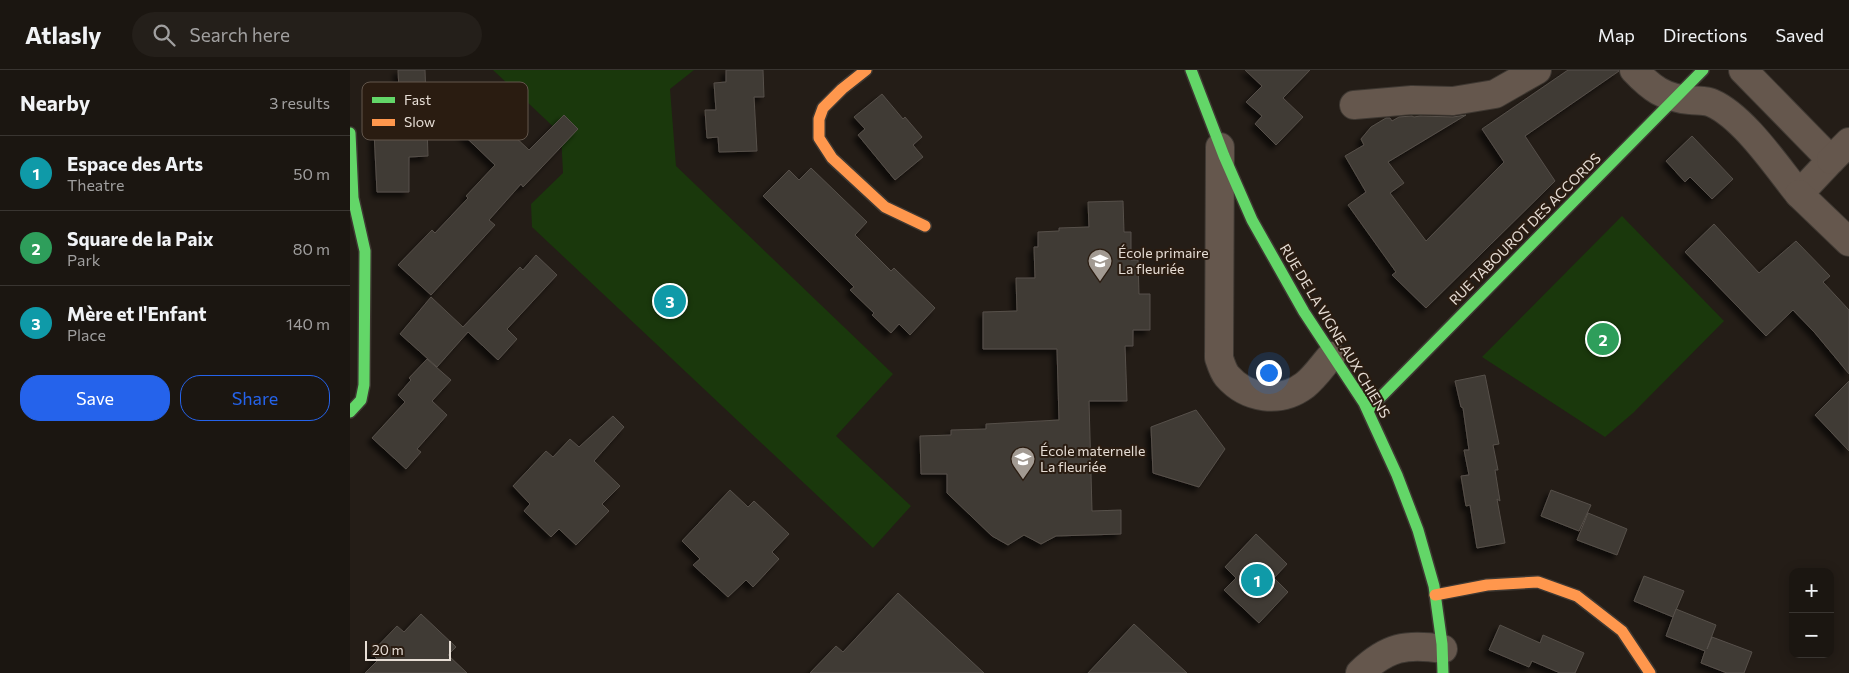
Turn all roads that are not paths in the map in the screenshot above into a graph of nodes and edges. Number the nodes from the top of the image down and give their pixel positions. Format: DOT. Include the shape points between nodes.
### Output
graph roads {
  1 [pos="866,70"];
  2 [pos="1191,70"];
  3 [pos="1537,70"];
  4 [pos="1634,70"];
  5 [pos="1703,70"];
  6 [pos="1743,70"];
  7 [pos="1675,99"];
  8 [pos="1354,105"];
  9 [pos="350,133"];
  10 [pos="1220,147"];
  11 [pos="1840,151"];
  12 [pos="1799,194"];
  13 [pos="925,226"];
  14 [pos="1849,242"];
  15 [pos="1331,356"];
  16 [pos="1368,410"];
  17 [pos="350,412"];
  18 [pos="1435,594"];
  19 [pos="1443,661"];
  20 [pos="1360,673"];
  21 [pos="1650,673"];
  1 -- 13 [label="street" via="824,108 819,119 819,138 832,158 885,207"];
  2 -- 10 [label="street, RUE DE LA VIGNE AUX CHIENS"];
  3 -- 8 [label="street" via="1495,94 1453,101 1412,100"];
  4 -- 7 [label="street" via="1653,89"];
  5 -- 7 [label="street, RUE TABOUROT DES ACCORDS"];
  6 -- 11 [label="street"];
  7 -- 12 [label="street" via="1711,102 1739,121"];
  7 -- 16 [label="street, RUE TABOUROT DES ACCORDS"];
  9 -- 17 [label="street" via="353,198 365,251 364,385 360,400"];
  10 -- 15 [label="street, RUE DE LA VIGNE AUX CHIENS" via="1263,240"];
  10 -- 15 [label="street" via="1219,358 1226,374 1252,394 1282,396 1306,384"];
  11 -- 12 [label="street"];
  12 -- 14 [label="street"];
  15 -- 16 [label="street, RUE DE LA VIGNE AUX CHIENS"];
  16 -- 18 [label="street, RUE DE LA VIGNE AUX CHIENS" via="1416,523"];
  18 -- 19 [label="street, RUE DE LA VIGNE AUX CHIENS"];
  18 -- 21 [label="street" via="1487,585 1538,582 1577,596 1622,631"];
  19 -- 20 [label="street" via="1424,646 1407,646 1381,655"];
}
